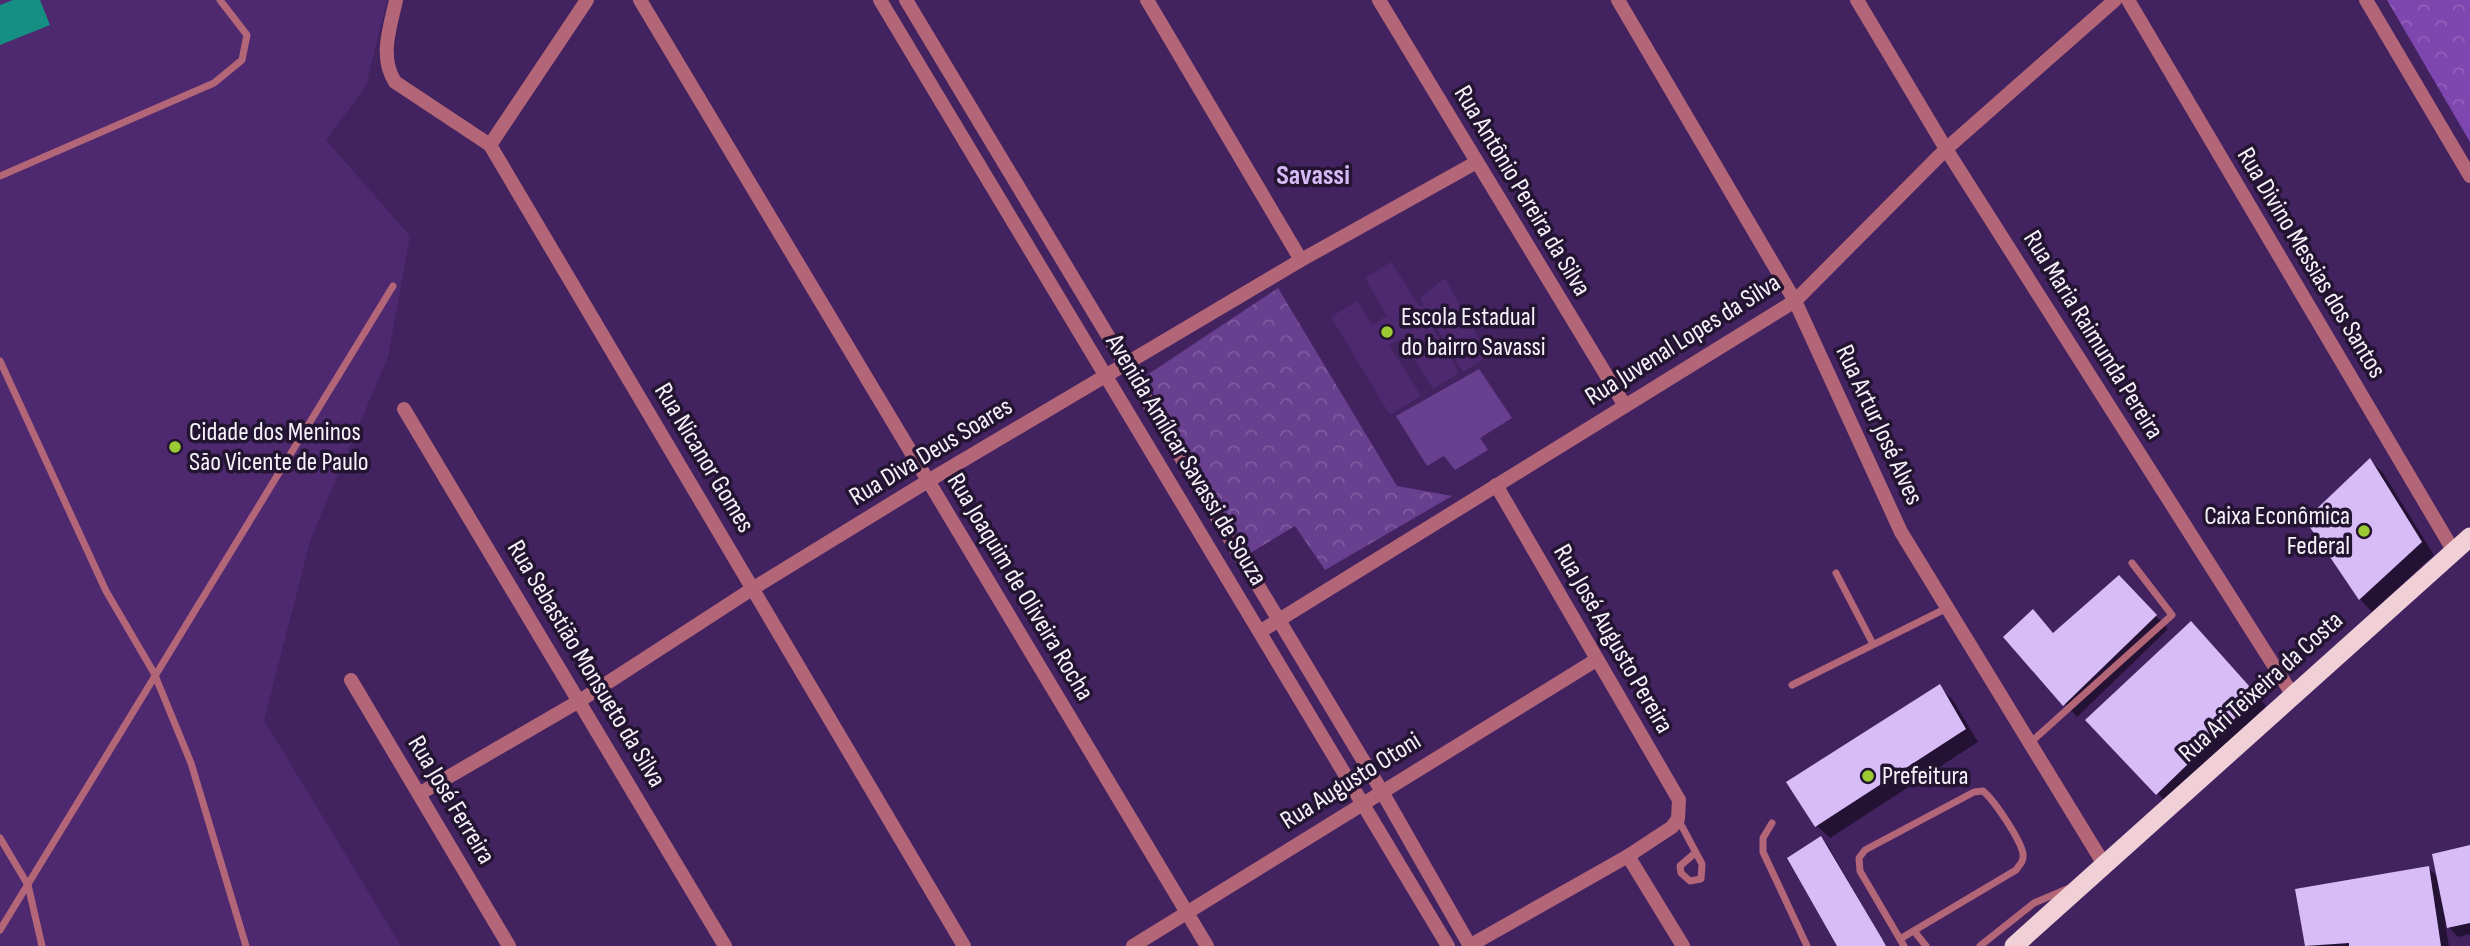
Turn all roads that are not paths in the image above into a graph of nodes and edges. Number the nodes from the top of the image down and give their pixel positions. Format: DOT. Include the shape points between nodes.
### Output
graph roads {
  1 [pos="220,0"];
  2 [pos="396,0"];
  3 [pos="587,0"];
  4 [pos="640,0"];
  5 [pos="880,0"];
  6 [pos="906,0"];
  7 [pos="1147,0"];
  8 [pos="1379,0"];
  9 [pos="1618,0"];
  10 [pos="1857,0"];
  11 [pos="2115,0"];
  12 [pos="2128,0"];
  13 [pos="2366,0"];
  14 [pos="490,145"];
  15 [pos="1946,149"];
  16 [pos="1475,163"];
  17 [pos="0,176"];
  18 [pos="2470,176"];
  19 [pos="1301,260"];
  20 [pos="393,286"];
  21 [pos="1795,301"];
  22 [pos="0,361"];
  23 [pos="1127,365"];
  24 [pos="1107,376"];
  25 [pos="1625,406"];
  26 [pos="404,408"];
  27 [pos="928,481"];
  28 [pos="1496,485"];
  29 [pos="2470,537"];
  30 [pos="2453,550"];
  31 [pos="2132,563"];
  32 [pos="1836,573"];
  33 [pos="752,589"];
  34 [pos="1947,608"];
  35 [pos="1278,620"];
  36 [pos="1261,631"];
  37 [pos="1873,644"];
  38 [pos="1596,660"];
  39 [pos="154,673"];
  40 [pos="351,680"];
  41 [pos="1792,685"];
  42 [pos="2292,694"];
  43 [pos="581,700"];
  44 [pos="2030,743"];
  45 [pos="1381,790"];
  46 [pos="419,794"];
  47 [pos="1361,804"];
  48 [pos="1678,819"];
  49 [pos="1772,822"];
  50 [pos="0,838"];
  51 [pos="1695,852"];
  52 [pos="1628,856"];
  53 [pos="2105,866"];
  54 [pos="2090,879"];
  55 [pos="28,885"];
  56 [pos="1188,913"];
  57 [pos="0,930"];
  58 [pos="1914,931"];
  59 [pos="1902,942"];
  60 [pos="42,946"];
  61 [pos="246,946"];
  62 [pos="509,946"];
  63 [pos="725,946"];
  64 [pos="964,946"];
  65 [pos="1133,946"];
  66 [pos="1208,946"];
  67 [pos="1448,946"];
  68 [pos="1470,946"];
  69 [pos="1683,946"];
  70 [pos="1807,946"];
  71 [pos="1926,946"];
  72 [pos="1980,946"];
  73 [pos="2014,946"];
  1 -- 17 [label="lane" via="247,36 242,60 214,83"];
  2 -- 14 [label="street" via="385,55 395,82"];
  3 -- 14 [label="street"];
  4 -- 27 [label="street, Rua Joaquim de Oliveira Rocha"];
  5 -- 24 [label="street, Avenida Amílcar Savassi de Souza"];
  6 -- 23 [label="street, Avenida Amílcar Savassi de Souza"];
  7 -- 19 [label="street"];
  8 -- 16 [label="street, Rua Antônio Pereira da Silva"];
  9 -- 21 [label="street, Rua Artur José Alves"];
  10 -- 15 [label="street, Rua Maria Raimunda Pereira"];
  11 -- 15 [label="street, Rua Juvenal Lopes da Silva"];
  12 -- 30 [label="street, Rua Divino Messias dos Santos"];
  13 -- 18 [label="street"];
  14 -- 33 [label="street, Rua Nicanor Gomes"];
  15 -- 21 [label="street, Rua Juvenal Lopes da Silva"];
  15 -- 42 [label="street, Rua Maria Raimunda Pereira"];
  16 -- 19 [label="street, Rua Diva Deus Soares"];
  16 -- 25 [label="street, Rua Antônio Pereira da Silva"];
  19 -- 23 [label="street, Rua Diva Deus Soares"];
  20 -- 39 [label="lane"];
  21 -- 25 [label="street, Rua Juvenal Lopes da Silva"];
  21 -- 34 [label="street, Rua Artur José Alves" via="1901,532"];
  22 -- 39 [label="lane" via="106,590"];
  23 -- 24 [label="street, Rua Diva Deus Soares"];
  23 -- 35 [label="street, Avenida Amílcar Savassi de Souza"];
  24 -- 27 [label="street, Rua Diva Deus Soares"];
  24 -- 36 [label="street, Avenida Amílcar Savassi de Souza"];
  25 -- 28 [label="street, Rua Juvenal Lopes da Silva"];
  26 -- 43 [label="street, Rua Sebastião Monsueto da Silva"];
  27 -- 33 [label="street, Rua Diva Deus Soares"];
  27 -- 56 [label="street, Rua Joaquim de Oliveira Rocha"];
  28 -- 35 [label="street, Rua Juvenal Lopes da Silva"];
  28 -- 38 [label="street, Rua José Augusto Pereira"];
  29 -- 30 [label="highway, Rua Ari Teixeira da Costa"];
  30 -- 42 [label="highway, Rua Ari Teixeira da Costa"];
  31 -- 44 [label="lane" via="2172,615"];
  32 -- 37 [label="lane"];
  33 -- 43 [label="street, Rua Diva Deus Soares"];
  33 -- 64 [label="street, Rua Nicanor Gomes"];
  34 -- 37 [label="lane"];
  34 -- 44 [label="street, Rua Artur José Alves"];
  35 -- 36 [label="street, Rua Juvenal Lopes da Silva"];
  35 -- 45 [label="street, Avenida Amílcar Savassi de Souza"];
  36 -- 47 [label="street, Avenida Amílcar Savassi de Souza"];
  37 -- 41 [label="lane"];
  38 -- 45 [label="street, Rua Augusto Otoni"];
  38 -- 48 [label="street, Rua José Augusto Pereira" via="1679,800"];
  39 -- 55 [label="lane"];
  39 -- 61 [label="lane" via="191,763"];
  40 -- 46 [label="street, Rua José Ferreira"];
  42 -- 53 [label="highway, Rua Ari Teixeira da Costa"];
  43 -- 46 [label="street, Rua Diva Deus Soares"];
  43 -- 63 [label="street, Rua Sebastião Monsueto da Silva"];
  44 -- 53 [label="street, Rua Artur José Alves"];
  45 -- 47 [label="street, Rua Augusto Otoni"];
  45 -- 68 [label="street, Avenida Amílcar Savassi de Souza"];
  46 -- 62 [label="street, Rua José Ferreira"];
  47 -- 56 [label="street, Rua Augusto Otoni"];
  47 -- 67 [label="street, Avenida Amílcar Savassi de Souza"];
  48 -- 51 [label="lane"];
  48 -- 52 [label="street"];
  49 -- 70 [label="lane" via="1763,838 1763,852"];
  50 -- 55 [label="lane"];
  52 -- 68 [label="street"];
  52 -- 69 [label="street"];
  53 -- 54 [label="highway, Rua Ari Teixeira da Costa"];
  54 -- 72 [label="lane, Rua Ari Teixeira da Costa" via="2034,903"];
  54 -- 73 [label="highway, Rua Ari Teixeira da Costa"];
  55 -- 57 [label="lane"];
  55 -- 60 [label="lane"];
  56 -- 65 [label="street, Rua Augusto Otoni"];
  56 -- 66 [label="street, Rua Joaquim de Oliveira Rocha"];
  58 -- 59 [label="lane"];
  58 -- 59 [label="lane" via="2016,870 2023,860 2007,822 1983,791 1973,792 1865,850 1859,858 1860,871"];
  58 -- 71 [label="lane"];
}
